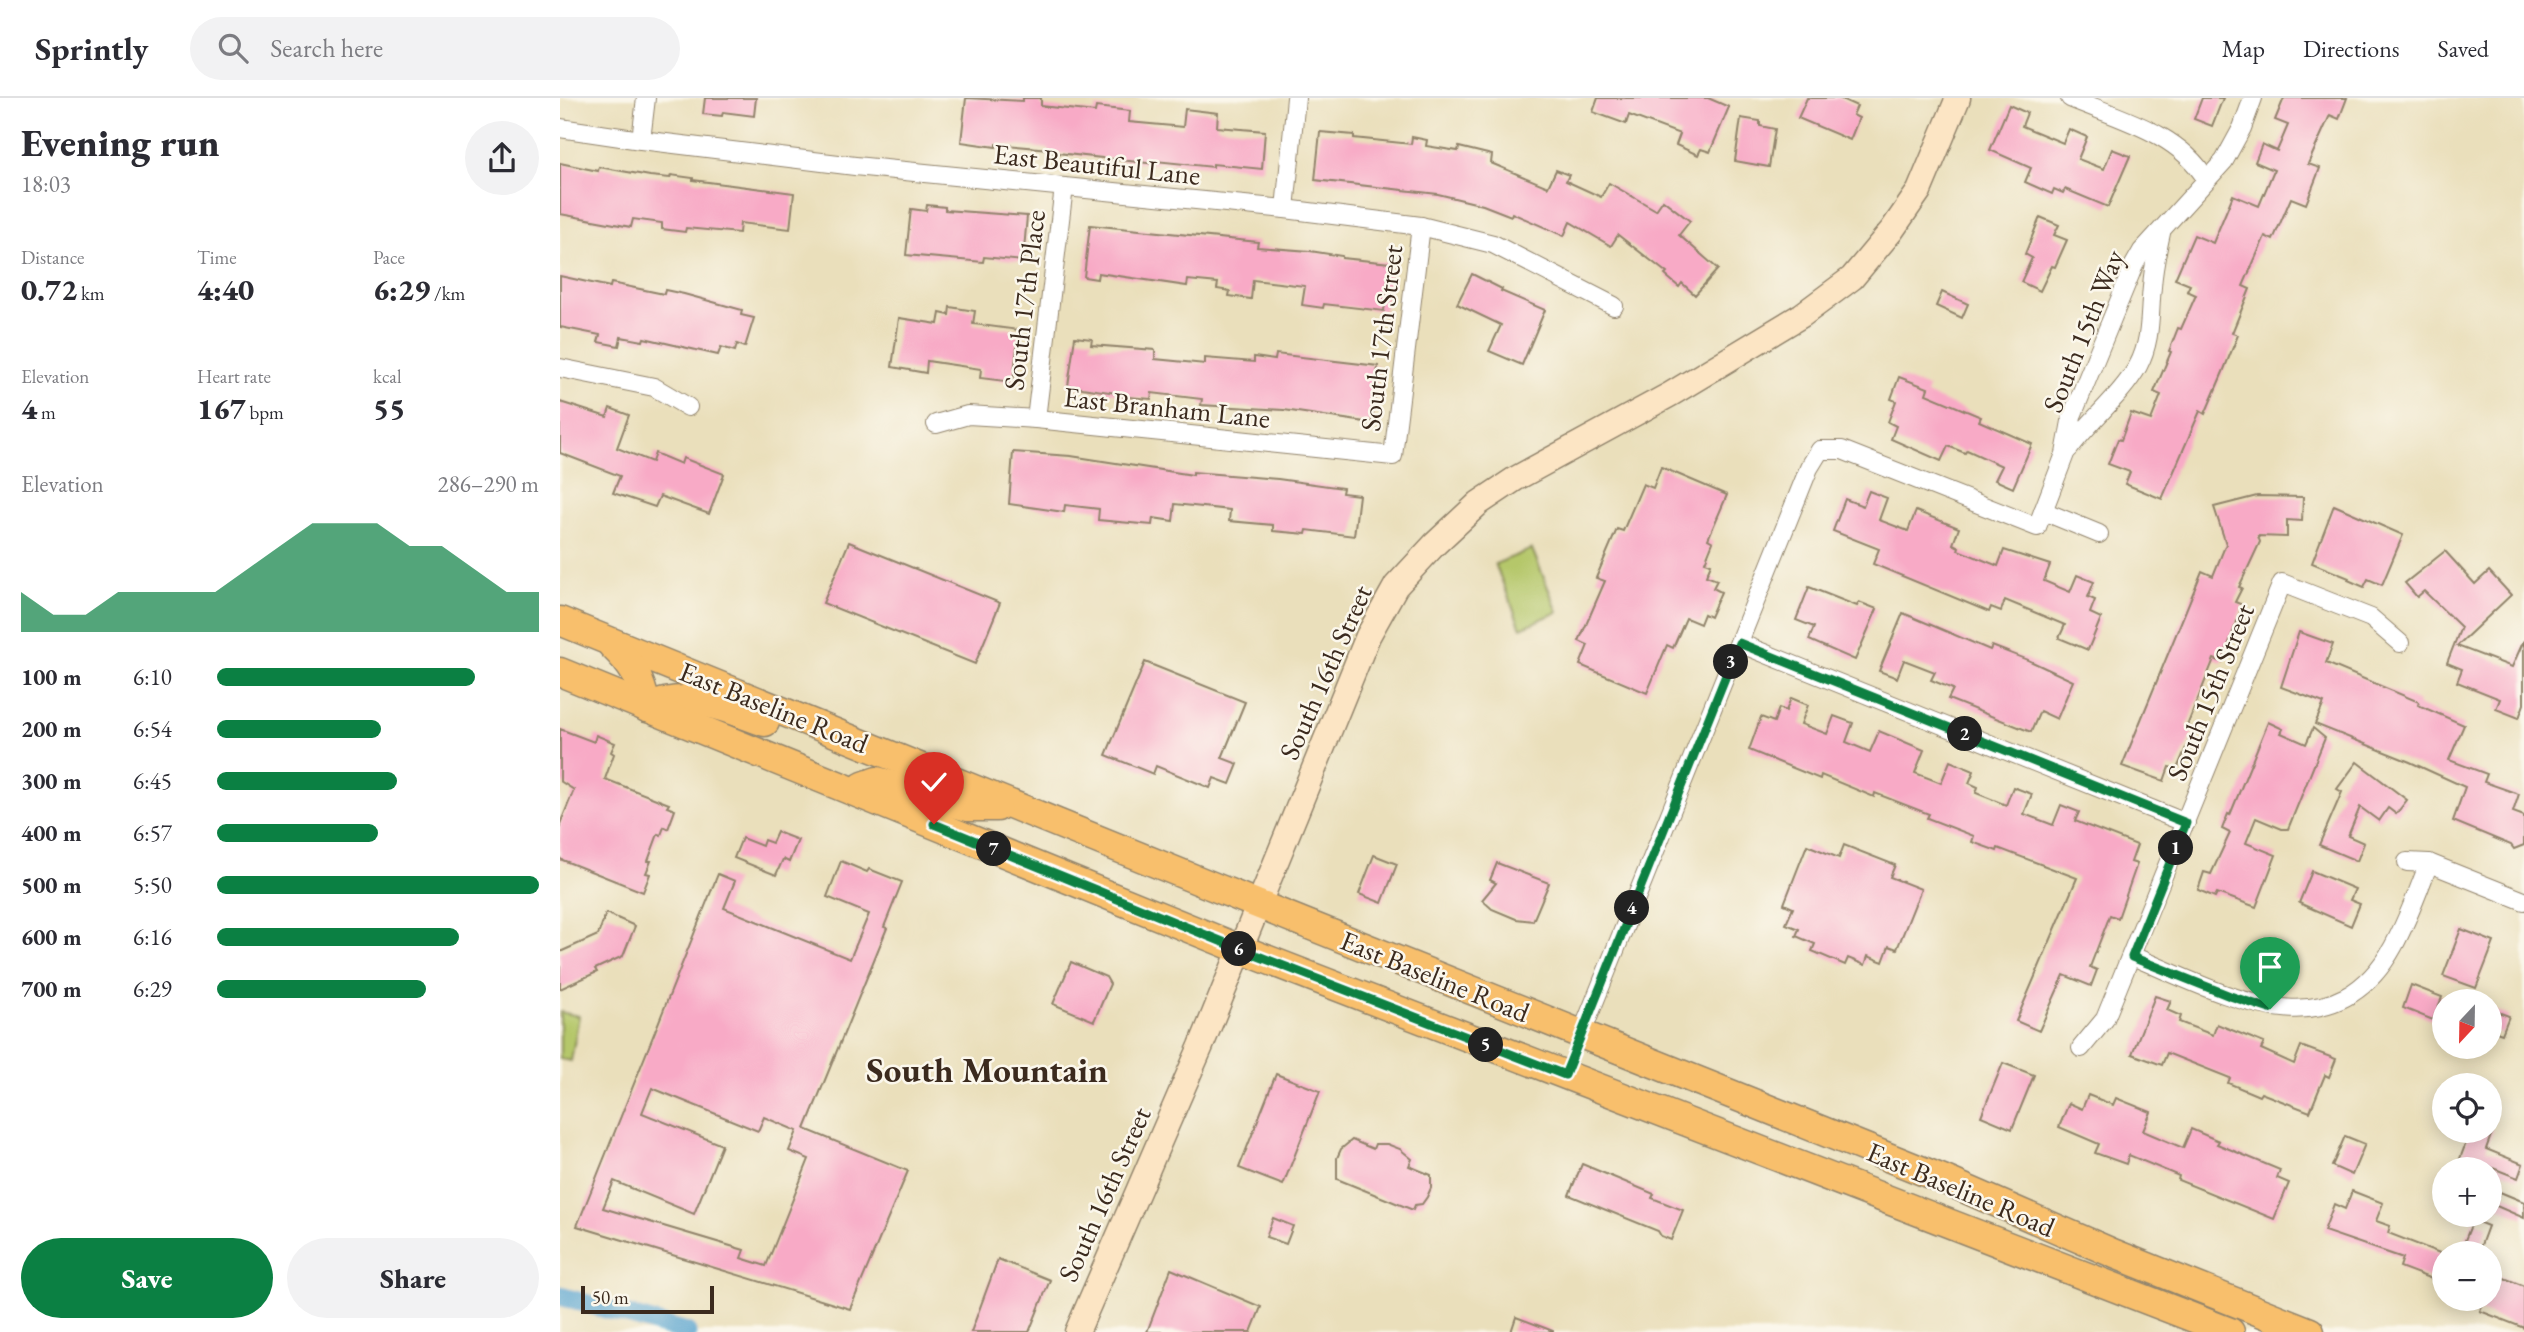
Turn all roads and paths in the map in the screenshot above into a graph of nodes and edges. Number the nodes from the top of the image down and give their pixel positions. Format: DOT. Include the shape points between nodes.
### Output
graph roads {
  1 [pos="646,98"];
  2 [pos="1296,98"];
  3 [pos="1958,98"];
  4 [pos="2070,98"];
  5 [pos="2253,98"];
  6 [pos="560,128"];
  7 [pos="641,140"];
  8 [pos="2206,179"];
  9 [pos="1064,187"];
  10 [pos="1285,209"];
  11 [pos="1421,226"];
  12 [pos="2161,233"];
  13 [pos="1614,306"];
  14 [pos="560,368"];
  15 [pos="688,407"];
  16 [pos="1036,419"];
  17 [pos="936,425"];
  18 [pos="2065,454"];
  19 [pos="1394,456"];
  20 [pos="2040,519"];
  21 [pos="2099,534"];
  22 [pos="560,621"];
  23 [pos="608,640"];
  24 [pos="1739,643"];
  25 [pos="2400,643"];
  26 [pos="560,672"];
  27 [pos="647,708"];
  28 [pos="816,724"];
  29 [pos="858,793"];
  30 [pos="1021,808"];
  31 [pos="2186,823"];
  32 [pos="2407,862"];
  33 [pos="2429,863"];
  34 [pos="2524,901"];
  35 [pos="1258,904"];
  36 [pos="1240,949"];
  37 [pos="2132,957"];
  38 [pos="1581,1035"];
  39 [pos="2081,1048"];
  40 [pos="1565,1075"];
  41 [pos="2229,1300"];
  42 [pos="2220,1331"];
  43 [pos="1077,1332"];
  44 [pos="2310,1332"];
  1 -- 7 [label="street"];
  2 -- 10 [label="street"];
  3 -- 35 [label="main road, South 16th Street" via="1919,191 1852,278 1779,329 1479,503 1396,586 1368,636"];
  4 -- 8 [label="street" via="2175,145"];
  5 -- 8 [label="street, South 15th Way" via="2233,147"];
  6 -- 7 [label="street, East Beautiful Lane"];
  7 -- 9 [label="street, East Beautiful Lane"];
  8 -- 12 [label="street, South 15th Way"];
  9 -- 10 [label="street, East Beautiful Lane"];
  9 -- 16 [label="street, South 17th Place"];
  10 -- 11 [label="street, East Beautiful Lane"];
  11 -- 13 [label="street, East Beautiful Lane" via="1493,244"];
  11 -- 19 [label="street, South 17th Street"];
  12 -- 18 [label="street, South 15th Way" via="2134,265 2072,416"];
  12 -- 18 [label="street, South 15th Way" via="2153,268 2151,319 2139,363"];
  14 -- 15 [label="street" via="654,387"];
  16 -- 17 [label="street, East Branham Lane" via="968,415"];
  16 -- 19 [label="street, East Branham Lane"];
  18 -- 20 [label="street, South 15th Way"];
  20 -- 21 [label="street"];
  20 -- 24 [label="street" via="1842,450 1820,450"];
  22 -- 23 [label="main road, East Baseline Road"];
  23 -- 27 [label="main road" via="638,675"];
  23 -- 28 [label="main road, East Baseline Road"];
  24 -- 31 [label="street"];
  24 -- 38 [label="street"];
  25 -- 31 [label="street, South 15th Street" via="2371,618 2282,583"];
  26 -- 27 [label="main road, East Baseline Road"];
  27 -- 28 [label="main road" via="687,698 769,724"];
  27 -- 29 [label="main road, East Baseline Road"];
  28 -- 30 [label="main road, East Baseline Road"];
  29 -- 30 [label="main road" via="877,781 968,807"];
  29 -- 36 [label="main road, East Baseline Road"];
  30 -- 35 [label="main road, East Baseline Road"];
  31 -- 37 [label="street, South 15th Street"];
  32 -- 33 [label="street"];
  33 -- 34 [label="street"];
  33 -- 37 [label="street" via="2392,948 2365,982 2329,1004 2270,1009"];
  35 -- 36 [label="main road, South 16th Street"];
  35 -- 38 [label="main road, East Baseline Road"];
  36 -- 40 [label="main road, East Baseline Road"];
  36 -- 43 [label="main road, South 16th Street"];
  37 -- 39 [label="street, South 15th Street" via="2105,1019"];
  38 -- 40 [label="main road"];
  38 -- 41 [label="main road, East Baseline Road" via="1945,1180"];
  40 -- 42 [label="main road, East Baseline Road"];
  41 -- 42 [label="main road"];
  41 -- 44 [label="main road, East Baseline Road"];
}
